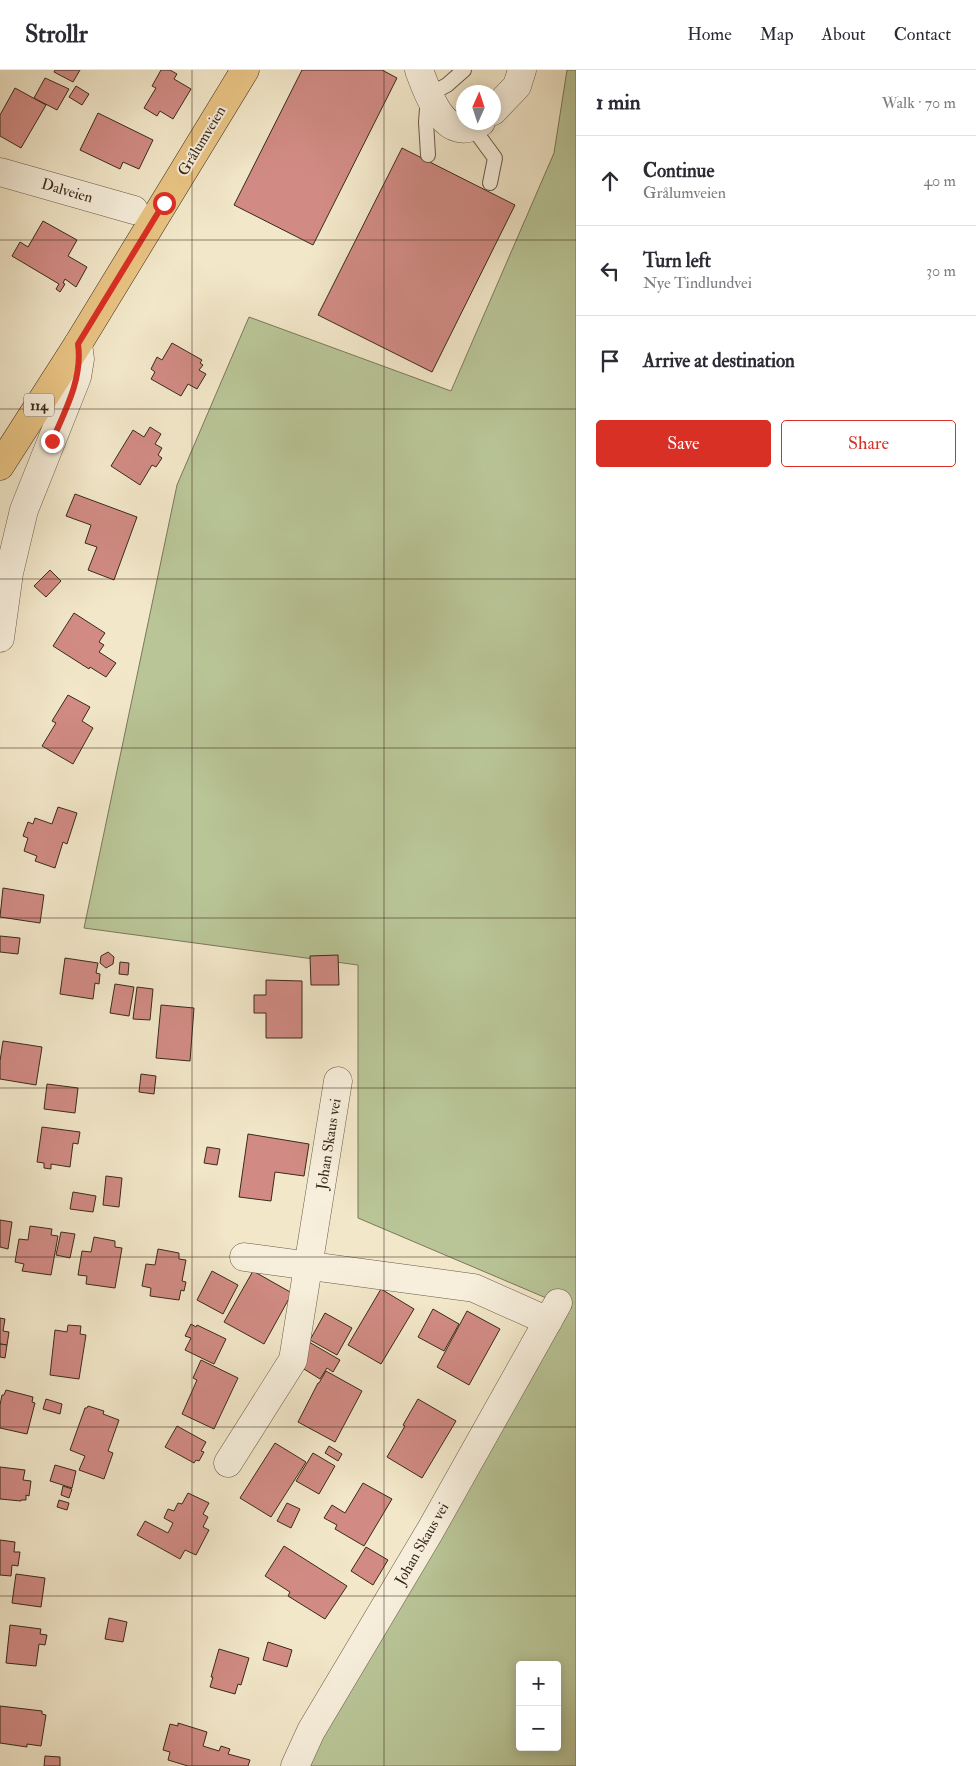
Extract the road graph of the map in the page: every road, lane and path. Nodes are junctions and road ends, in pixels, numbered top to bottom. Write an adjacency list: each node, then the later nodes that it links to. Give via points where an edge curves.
1 (245, 70): 12 (main road, Grålumveien / 114)
2 (464, 70): 4 (lane, via 447,85)
3 (522, 70): 5 (street, via 517,86)
4 (424, 83): 6 (street, via 442,118); 8 (lane)
5 (501, 102)
6 (456, 126)
7 (485, 130): 10 (lane, via 495,158)
8 (428, 155)
9 (0, 172): 11 (street, Dalveien)
10 (490, 183)
11 (134, 210)
12 (78, 344): 13 (main road, Grålumveien / 114); 14 (street, via 77,377 24,510 9,573)
13 (0, 466)
14 (0, 638)
15 (338, 1082): 17 (street, Johan Skaus vei)
16 (244, 1257): 17 (street, Johan Skaus vei)
17 (309, 1266): 18 (street, Johan Skaus vei, via 294,1360); 19 (street, Johan Skaus vei, via 474,1288 553,1312 430,1531 311,1731)
18 (228, 1463)
19 (295, 1766)

